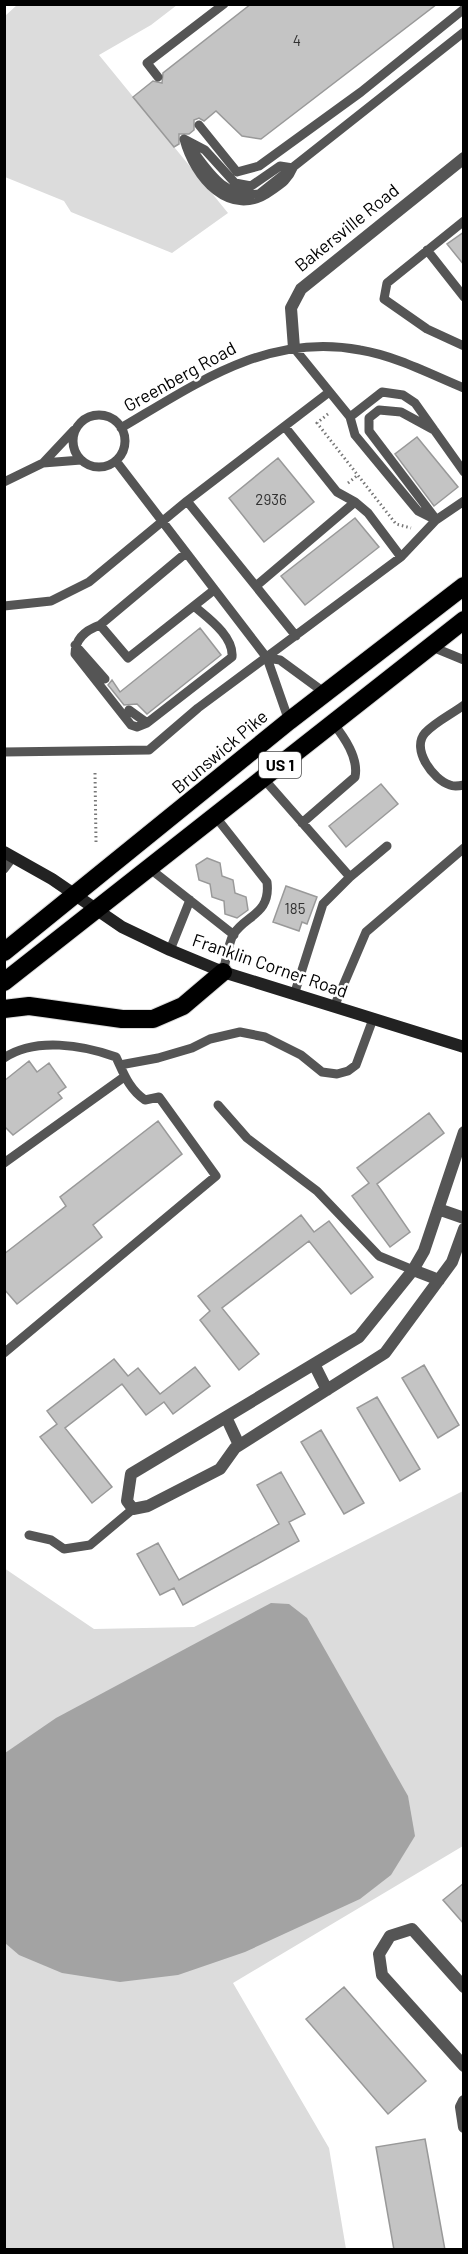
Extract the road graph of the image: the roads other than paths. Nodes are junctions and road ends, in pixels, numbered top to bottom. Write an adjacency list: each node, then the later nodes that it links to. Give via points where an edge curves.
1 (224, 4): 4 (lane, via 147,63)
2 (464, 9): 5 (lane, via 260,166 237,172)
3 (464, 32): 6 (lane, via 259,194 245,196 222,187)
4 (158, 77)
5 (199, 126)
6 (184, 139)
7 (464, 158): 12 (street, Bakersville Road, via 301,289 291,308)
8 (464, 221): 9 (lane)
9 (428, 250): 10 (lane); 11 (lane, via 387,283 384,299 427,329)
10 (464, 297)
11 (464, 346)
12 (294, 348): 13 (lane, Greenberg Road, via 329,346 361,350); 14 (lane); 18 (lane, Greenberg Road, via 251,357 224,369)
13 (464, 388)
14 (328, 393): 15 (lane); 16 (lane)
15 (350, 417): 19 (lane, via 382,392 403,395 415,403); 28 (lane, via 355,435 397,486 418,511)
16 (285, 427): 25 (lane); 27 (lane, via 337,492)
17 (77, 428): 18 (lane, Greenberg Road, via 82,421 99,415); 20 (lane, via 73,445); 22 (lane)
18 (122, 428): 21 (lane, Greenberg Road, via 124,449)
19 (434, 430): 23 (lane); 28 (lane, via 401,412 379,410 369,418 369,431)
20 (81, 460): 21 (lane, via 94,466); 22 (lane)
21 (116, 461): 29 (lane)
22 (43, 463): 24 (lane)
23 (464, 472)
24 (4, 482)
25 (187, 501): 29 (lane); 32 (lane)
26 (464, 501): 28 (lane)
27 (356, 502): 31 (lane); 32 (lane)
28 (436, 520): 31 (lane)
29 (164, 523): 30 (lane); 35 (lane, via 70,594 51,602)
30 (186, 553): 34 (lane); 38 (lane)
31 (401, 557): 39 (lane)
32 (256, 586): 39 (lane)
33 (464, 586): 45 (highway, Brunswick Pike / US 1)
34 (214, 590): 36 (lane); 42 (lane)
35 (4, 606)
36 (194, 606): 38 (lane, via 128,658); 49 (lane, via 217,626 233,649 232,657)
37 (464, 620): 41 (highway, US 1)
38 (100, 626): 40 (lane, via 87,629)
39 (297, 636): 42 (lane)
40 (75, 645): 44 (lane); 49 (lane, via 80,664 131,725 137,728)
41 (430, 646): 43 (lane); 50 (highway, US 1)
42 (267, 658): 45 (lane, via 280,660); 48 (lane); 51 (lane, via 149,750)
43 (464, 660)
44 (105, 679)
45 (325, 693): 48 (highway, Brunswick Pike / US 1)
46 (464, 705): 53 (lane, via 424,734 421,744 422,756 440,781 452,787)
47 (129, 710): 49 (lane)
48 (289, 721): 62 (highway, Brunswick Pike / US 1)
49 (147, 723)
50 (333, 723): 52 (highway, US 1); 55 (lane, via 347,741 357,770 355,777)
51 (4, 752)
52 (263, 778): 54 (highway, US 1); 55 (lane)
53 (464, 785)
54 (215, 816): 59 (highway, US 1); 65 (lane, via 267,882 268,893 259,912)
55 (302, 823): 61 (lane)
56 (387, 846): 61 (lane)
57 (464, 848): 71 (lane, via 366,932)
58 (9, 854): 60 (lane); 62 (main road, Franklin Corner Road)
59 (149, 868): 63 (lane); 64 (highway, US 1)
60 (4, 869)
61 (350, 877): 70 (lane, via 323,904)
62 (75, 895): 64 (main road, Franklin Corner Road); 66 (highway, Brunswick Pike / US 1)
63 (190, 900): 65 (lane); 67 (lane)
64 (96, 910): 67 (main road, Franklin Corner Road); 69 (highway, US 1)
65 (234, 935): 68 (lane)
66 (9, 944)
67 (170, 950): 68 (main road, Franklin Corner Road)
68 (223, 972): 70 (main road, Franklin Corner Road); 72 (highway, via 183,1006 153,1019 122,1019 29,1006)
69 (4, 982)
70 (294, 995): 71 (main road, Franklin Corner Road)
71 (334, 1007): 73 (main road, Franklin Corner Road)
72 (4, 1009)
73 (373, 1019): 74 (main road, Franklin Corner Road); 76 (lane, via 356,1065 337,1074 322,1072 301,1055 265,1037 240,1032 158,1058)
74 (464, 1047)
75 (4, 1058): 76 (lane, via 31,1046 54,1045 99,1051 116,1057)
76 (120, 1065): 77 (lane)
77 (124, 1077): 81 (lane); 87 (lane, via 145,1101 159,1097 216,1176)
78 (218, 1106): 85 (lane, via 247,1138 317,1191 379,1256)
79 (464, 1132): 80 (street)
80 (461, 1147): 82 (street)
81 (4, 1163)
82 (438, 1209): 83 (street); 85 (street)
83 (464, 1218)
84 (464, 1228): 86 (street, via 452,1262)
85 (413, 1270): 86 (street); 88 (street, via 359,1337)
86 (439, 1280): 89 (street, via 385,1353)
87 (4, 1353)
88 (314, 1364): 89 (street); 90 (street)
89 (327, 1390): 91 (street)
90 (226, 1417): 91 (street); 92 (street, via 131,1474 127,1501)
91 (239, 1445): 92 (street, via 220,1469 148,1506)
92 (133, 1509): 93 (lane, via 90,1545 64,1549 51,1540)
93 (29, 1535)
94 (464, 1987): 95 (street, via 412,1929 390,1936 379,1954 382,1975)
95 (464, 2066)
96 (464, 2101): 97 (street)
97 (464, 2127)

